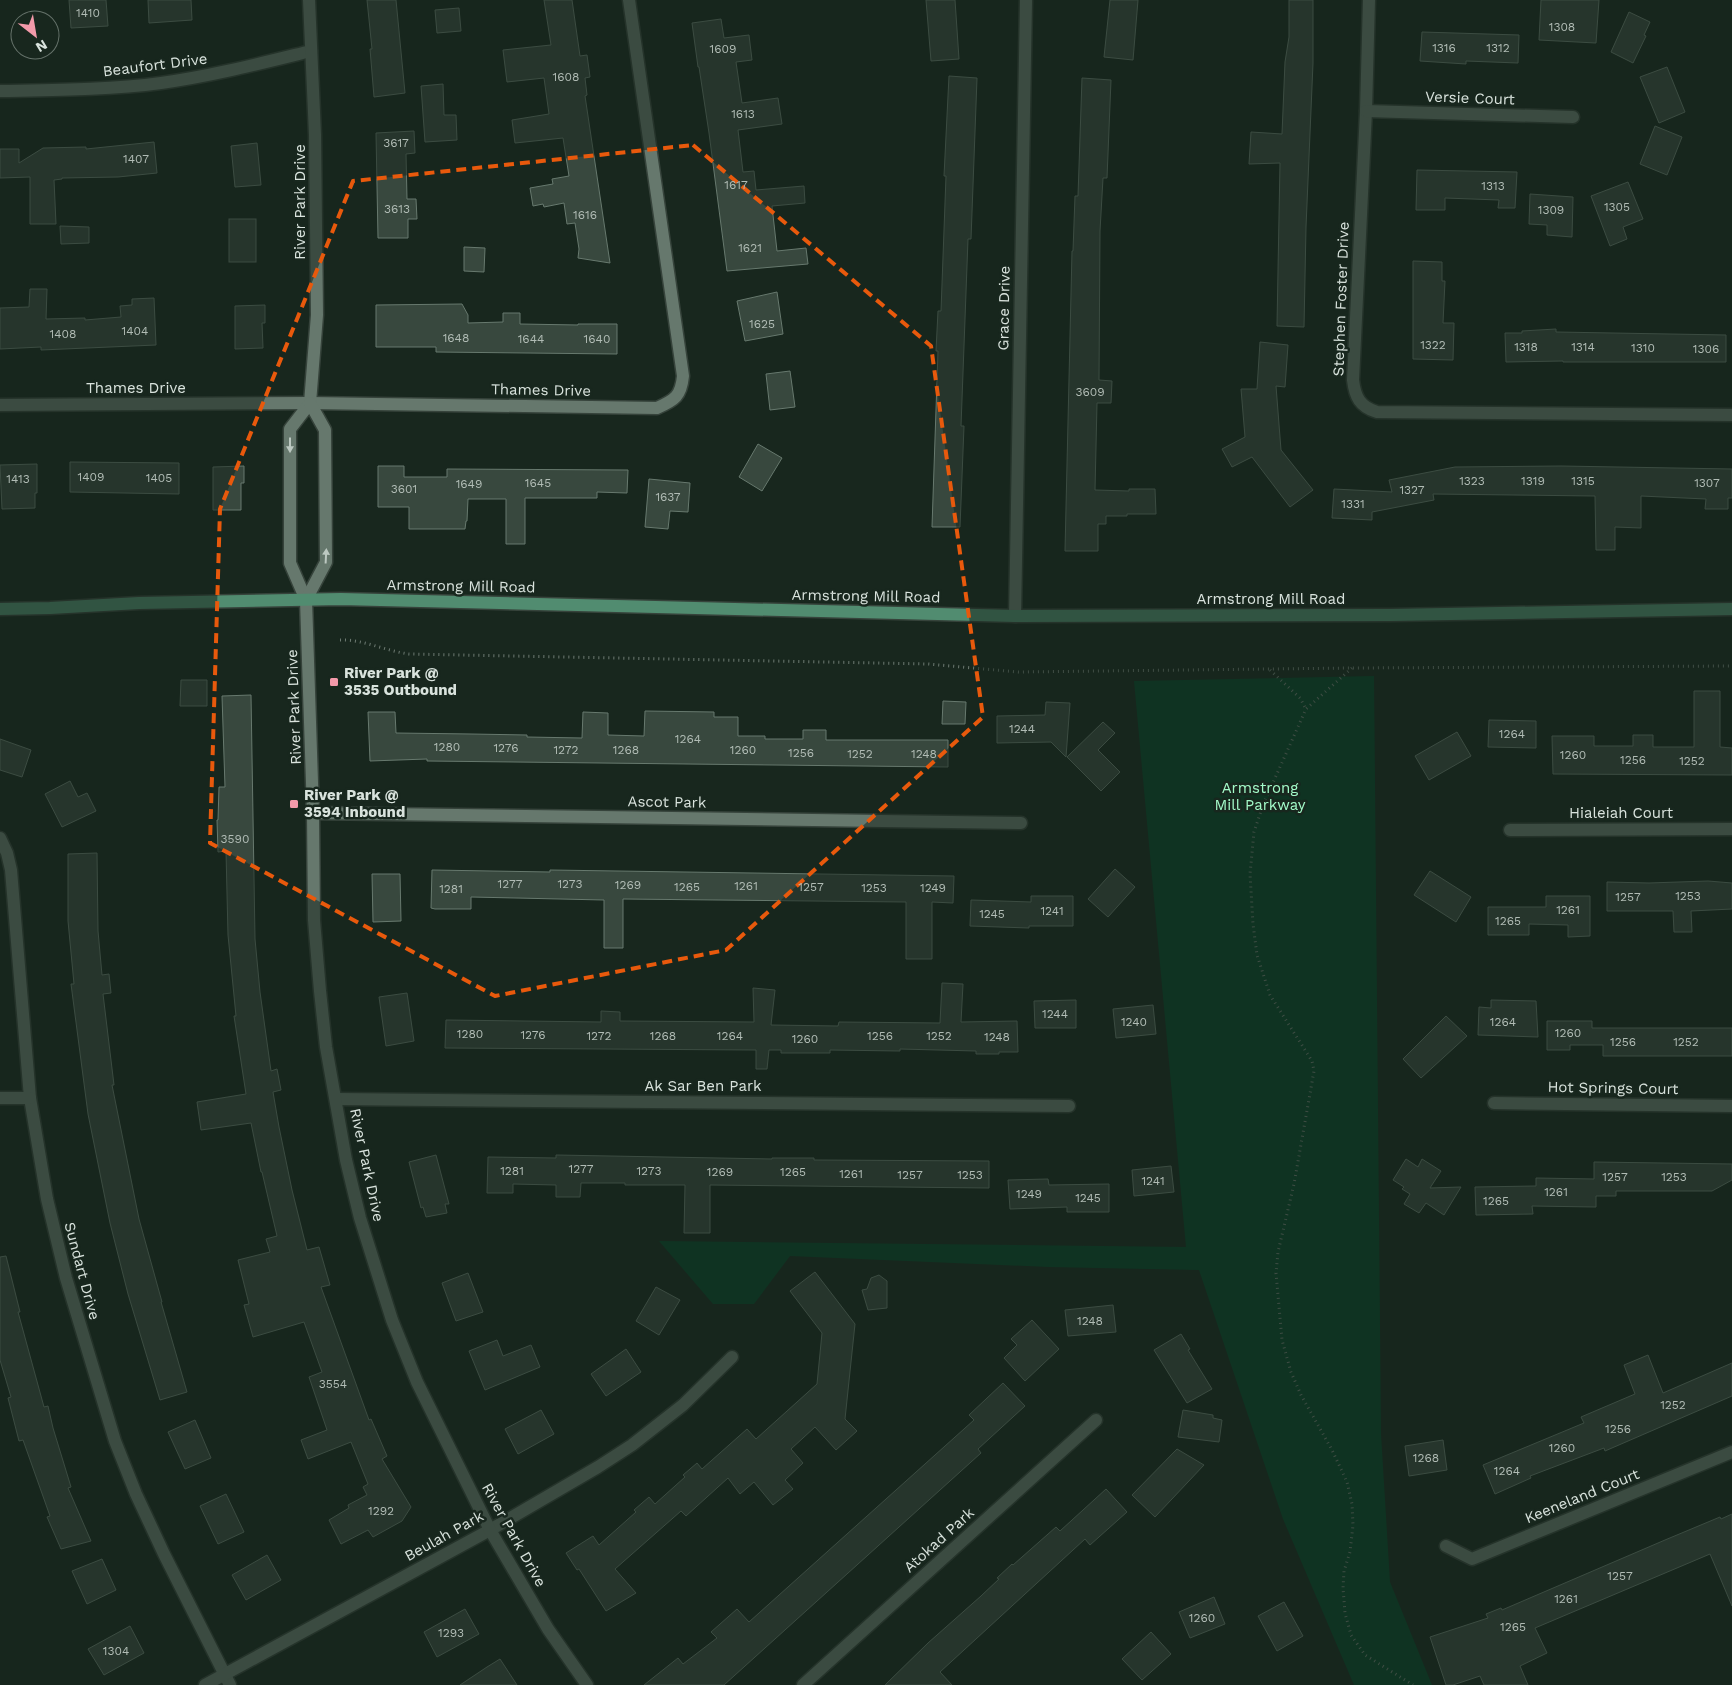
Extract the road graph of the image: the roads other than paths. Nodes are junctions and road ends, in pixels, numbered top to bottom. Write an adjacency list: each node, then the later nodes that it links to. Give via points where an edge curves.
1 (308, 0): 5 (street, River Park Drive)
2 (629, 0): 9 (street, Thames Drive, via 683,376 677,397 657,408)
3 (1369, 0): 7 (street, Stephen Foster Drive)
4 (1026, 1): 15 (street, Grace Drive)
5 (311, 51): 6 (street, Beaufort Drive, via 229,71 160,83 76,90); 9 (street, River Park Drive, via 317,315)
6 (0, 90)
7 (1366, 111): 8 (street, Versie Court); 11 (street, Stephen Foster Drive, via 1353,380 1355,393 1369,410)
8 (1573, 117)
9 (310, 403): 10 (street, Thames Drive); 12 (street, River Park Drive, one-way to 9, via 326,562 325,430); 12 (street, River Park Drive, one-way to 12, via 290,429 290,563)
10 (0, 405)
11 (1732, 415)
12 (306, 600): 13 (main road, Armstrong Mill Road); 15 (main road, Armstrong Mill Road); 16 (street, River Park Drive)
13 (0, 609)
14 (1732, 609): 15 (main road, Armstrong Mill Road, via 1391,615)
15 (1015, 616)
16 (313, 813): 17 (street, Ascot Park); 23 (street, River Park Drive, via 314,920 326,1047)
17 (1021, 823)
18 (1732, 829): 19 (street, Hialeiah Court)
19 (1510, 830)
20 (0, 838): 22 (street, Sundart Drive, via 11,870)
21 (0, 1098): 22 (street)
22 (30, 1098): 32 (street, Sundart Drive, via 47,1199 66,1278 115,1441 160,1546)
23 (336, 1099): 25 (street, Ak Sar Ben Park); 30 (street, River Park Drive, via 360,1218 392,1320 417,1382)
24 (1494, 1103): 26 (street, Hot Springs Court)
25 (1069, 1106)
26 (1732, 1106)
27 (732, 1357): 30 (street, Beulah Park, via 683,1405 632,1445)
28 (1096, 1420): 35 (street, Atokad Park)
29 (1732, 1452): 31 (street, Keeneland Court, via 1472,1560)
30 (490, 1530): 32 (street, Beulah Park); 34 (street, River Park Drive, via 548,1629)
31 (1446, 1546)
32 (227, 1680): 33 (street, Beulah Park)
33 (205, 1685)
34 (587, 1685)
35 (803, 1685)

